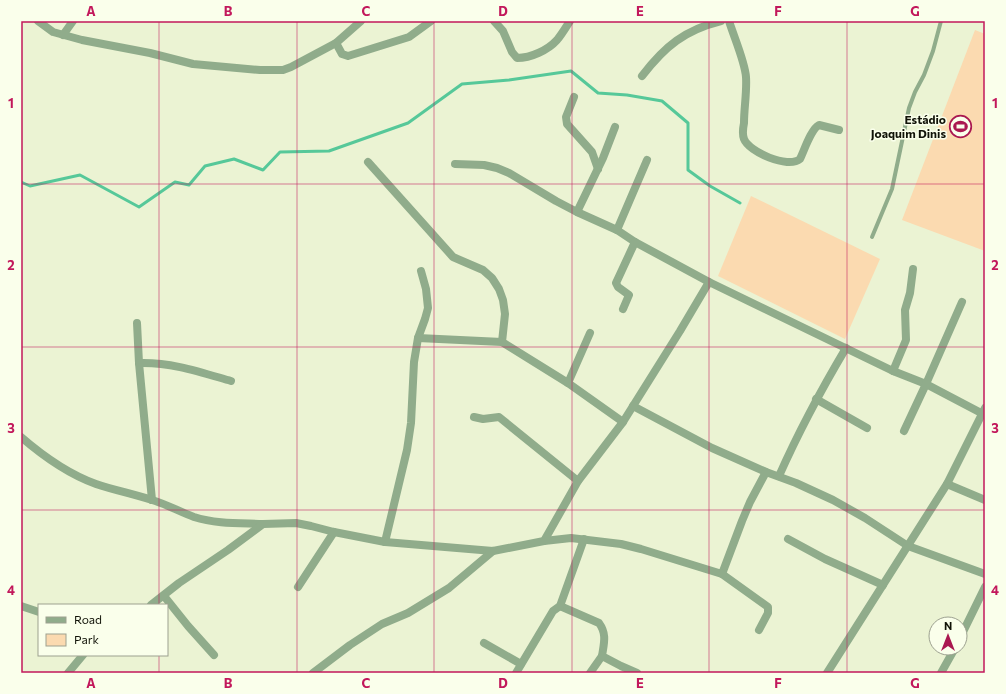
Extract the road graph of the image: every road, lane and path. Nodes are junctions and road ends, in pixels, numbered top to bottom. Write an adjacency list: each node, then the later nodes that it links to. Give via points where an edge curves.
1 (38, 21): 10 (street, via 53,32)
2 (73, 21): 10 (street)
3 (431, 21): 11 (street, via 409,37 348,56 342,54)
4 (494, 21): 5 (street, via 501,28 517,58 543,51 557,40)
5 (570, 21)
6 (721, 21): 12 (street, via 701,26 670,44)
7 (729, 21): 15 (street, via 746,75 743,137 748,146 764,155 786,162 797,162 817,126)
8 (941, 21): 22 (lane, via 926,69 909,108 892,189)
9 (359, 22): 11 (street)
10 (63, 35): 11 (street, via 194,64 260,70 283,70)
11 (336, 42)
12 (642, 76)
13 (574, 96): 19 (street, via 566,117 567,124 592,152)
14 (615, 127): 19 (street)
15 (839, 130)
16 (647, 160): 21 (street)
17 (368, 162): 32 (street, via 453,257 483,270 492,278 499,289 506,314)
18 (455, 164): 20 (street, via 497,168)
19 (598, 169): 20 (street)
20 (577, 212): 21 (street)
21 (616, 230): 23 (street)
22 (872, 237)
23 (635, 242): 26 (street); 28 (street, via 616,283 629,295)
24 (913, 269): 35 (street, via 905,310 906,340)
25 (421, 272): 31 (street, via 428,308)
26 (709, 282): 33 (street); 40 (street)
27 (962, 302): 38 (street)
28 (623, 309)
29 (137, 324): 34 (street)
30 (590, 332): 37 (street)
31 (418, 338): 32 (street); 58 (street, via 407,450)
32 (502, 342): 37 (street)
33 (846, 348): 35 (street); 39 (street)
34 (138, 363): 36 (street, via 190,369); 51 (street)
35 (892, 371): 38 (street)
36 (231, 381)
37 (568, 383): 43 (street)
38 (926, 384): 41 (street); 45 (street)
39 (816, 399): 44 (street); 48 (street)
40 (633, 406): 43 (street); 47 (street, via 712,448)
41 (984, 412): 50 (street)
42 (474, 417): 49 (street, via 499,417)
43 (623, 422): 49 (street)
44 (867, 428)
45 (904, 431)
46 (21, 438): 51 (street, via 66,470 95,483)
47 (766, 472): 48 (street); 61 (street, via 750,502)
48 (779, 476): 59 (street, via 833,500)
49 (578, 481): 57 (street)
50 (947, 484): 52 (street); 59 (street)
51 (152, 500): 53 (street, via 212,521)
52 (985, 500)
53 (263, 524): 54 (street, via 296,523); 66 (street)
54 (334, 532): 58 (street); 64 (street)
55 (584, 539): 57 (street); 61 (street, via 641,549); 69 (street)
56 (788, 539): 63 (street)
57 (544, 541): 60 (street)
58 (385, 542): 60 (street)
59 (908, 546): 62 (street); 63 (street)
60 (493, 551): 80 (street, via 449,588 408,613 382,624)
61 (722, 574): 72 (street, via 768,607 768,613)
62 (985, 574)
63 (883, 585): 84 (street)
64 (298, 587)
65 (985, 587): 71 (street)
66 (164, 596): 67 (street); 74 (street)
67 (152, 604)
68 (21, 606): 70 (street)
69 (560, 606): 76 (street, via 599,623 605,634); 78 (street, via 553,611)
70 (38, 612)
71 (968, 622)
72 (759, 630)
73 (484, 643): 78 (street)
74 (214, 654)
75 (82, 656): 79 (street)
76 (602, 656): 82 (street); 83 (street)
77 (951, 656): 85 (street)
78 (521, 664): 81 (street)
79 (68, 673)
80 (314, 673)
81 (516, 673)
82 (590, 673)
83 (637, 673)
84 (827, 673)
85 (941, 673)

